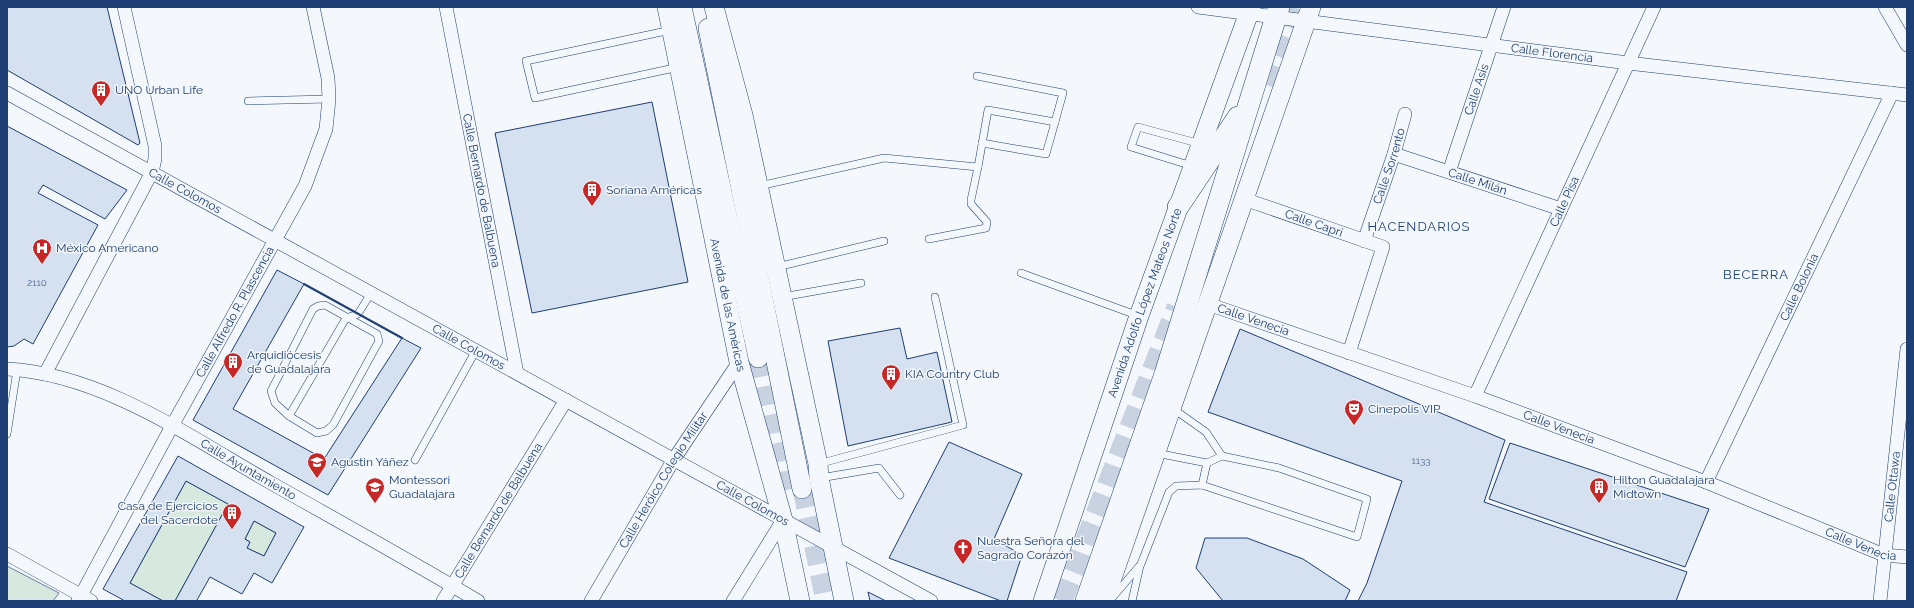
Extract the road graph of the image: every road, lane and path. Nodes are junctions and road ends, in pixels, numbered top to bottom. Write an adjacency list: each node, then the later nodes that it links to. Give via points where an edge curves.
1 (124, 7): 34 (street, via 155,146)
2 (313, 7): 25 (street, Calle Alfredo R. Plascencia, via 328,78)
3 (446, 7): 61 (street, Calle Bernardo de Balbuena)
4 (667, 7): 15 (main road, Avenida de las Américas)
5 (682, 7): 58 (main road, Avenida de las Américas)
6 (703, 7): 78 (main road)
7 (714, 7): 36 (main road, via 743,115)
8 (1198, 7): 12 (street, Calle Florencia)
9 (1504, 7): 17 (street, Calle Asis)
10 (1654, 7): 18 (street, Calle Pisa)
11 (1885, 7): 16 (street)
12 (1247, 9): 13 (street, Calle Florencia); 30 (main road, Avenida Adolfo López Mateos Norte)
13 (1277, 12): 14 (street, Calle Florencia); 24 (main road)
14 (1308, 15): 17 (street, Calle Florencia); 37 (main road)
15 (671, 30): 19 (main road, Avenida de las Américas); 19 (lane, via 526,61 535,98)
16 (1907, 44)
17 (1492, 46): 18 (street, Calle Florencia); 35 (street, Calle Asis)
18 (1628, 63): 22 (street, Calle Florencia); 39 (street, Calle Pisa)
19 (679, 67): 59 (main road, Avenida de las Américas)
20 (977, 76): 28 (lane, via 1063,93)
21 (7, 93): 34 (street, Calle Colomos)
22 (1892, 93): 23 (street, Calle Florencia); 76 (street, Calle Bolonia)
23 (1907, 95)
24 (1251, 98): 38 (main road); 96 (main road, via 1165,374)
25 (329, 99): 26 (lane); 41 (street, Calle Alfredo R. Plascencia, via 326,129 317,156 305,186)
26 (248, 101)
27 (1405, 114): 31 (street, Calle Sorrento)
28 (1055, 122): 29 (lane, via 1046,154); 29 (lane, via 988,110)
29 (982, 143): 32 (lane)
30 (1201, 144): 33 (main road, Avenida Adolfo López Mateos Norte); 33 (lane, via 1138,127 1131,147)
31 (1394, 154): 35 (street, Calle Milán); 43 (street, Calle Sorrento)
32 (978, 167): 36 (lane, via 884,158); 40 (lane, via 970,200 987,222 986,228)
33 (1193, 167): 38 (main road, Avenida Adolfo López Mateos Norte)
34 (152, 172): 41 (street, Calle Colomos); 62 (street)
35 (1450, 172): 39 (street, Calle Milán)
36 (758, 186): 44 (main road)
37 (1244, 199): 43 (street, Calle Capri); 50 (main road)
38 (1178, 207): 52 (main road, Avenida Adolfo López Mateos Norte)
39 (1561, 209): 63 (street, Calle Pisa)
40 (929, 239)
41 (275, 240): 47 (street, Calle Colomos); 68 (street, Calle Alfredo R. Plascencia)
42 (884, 241): 44 (lane)
43 (1364, 241): 57 (street, Calle Capri, via 1383,247)
44 (775, 267): 49 (main road)
45 (1022, 273): 52 (lane)
46 (861, 283): 49 (lane)
47 (371, 293): 51 (lane); 56 (street, Calle Colomos)
48 (935, 296): 75 (lane, via 963,425)
49 (782, 297): 75 (main road)
50 (1208, 304): 57 (street, Calle Venecia); 65 (main road)
51 (358, 314): 53 (lane); 54 (lane)
52 (1139, 316): 95 (main road, Avenida Adolfo López Mateos Norte)
53 (346, 318): 54 (lane); 67 (lane); 67 (lane, via 324,305 313,309 271,391 275,403)
54 (359, 325): 67 (lane, via 377,334 379,341 333,425 326,431 316,433)
55 (1907, 349): 66 (street, Calle Ottawa)
56 (475, 352): 61 (street, Calle Colomos); 73 (lane)
57 (1349, 353): 63 (street, Calle Venecia)
58 (758, 358)
59 (739, 362): 72 (street, Calle Heróico Colegio Militar); 80 (main road, Avenida de las Américas)
60 (12, 370): 62 (street, Calle Ayuntamiento); 69 (lane)
61 (517, 373): 64 (street, Calle Colomos)
62 (45, 374): 68 (street, Calle Ayuntamiento, via 103,392)
63 (1475, 396): 76 (street, Calle Venecia)
64 (566, 400): 72 (street, Calle Colomos); 86 (street, Calle Bernardo de Balbuena)
65 (1172, 408): 70 (main road); 71 (lane, via 1206,432)
66 (1904, 411): 83 (street, Calle Ottawa)
67 (289, 416)
68 (172, 426): 86 (street, Calle Ayuntamiento); 87 (street, Calle Alfredo R. Plascencia)
69 (7, 434)
70 (1156, 453): 74 (lane); 97 (main road)
71 (1222, 456): 74 (lane); 77 (lane, via 1279,468 1367,499 1357,537)
72 (674, 459): 80 (street, Calle Colomos); 90 (street, Calle Heróico Colegio Militar)
73 (415, 460)
74 (1207, 463): 77 (lane)
75 (819, 471): 79 (lane, via 879,468); 81 (main road)
76 (1706, 482): 83 (street, Calle Venecia)
77 (1202, 485): 85 (lane, via 1176,486 1169,492)
78 (802, 489)
79 (900, 495)
80 (783, 520): 81 (street, Calle Colomos); 91 (street); 92 (main road, Avenida de las Américas)
81 (832, 547): 93 (main road); 94 (street, Calle Colomos)
82 (7, 554): 87 (street)
83 (1884, 555): 84 (street, Calle Venecia); 100 (street, Calle Ottawa)
84 (1907, 557)
85 (1141, 564): 98 (lane); 99 (lane)
86 (452, 586): 88 (street, Calle Bernardo de Balbuena); 89 (street, Calle Ayuntamiento)
87 (83, 599)
88 (443, 601)
89 (478, 601)
90 (591, 601)
91 (733, 601)
92 (800, 601)
93 (844, 601)
94 (931, 601)
95 (1043, 601)
96 (1086, 601)
97 (1104, 601)
98 (1109, 601)
99 (1132, 601)
100 (1880, 601)

